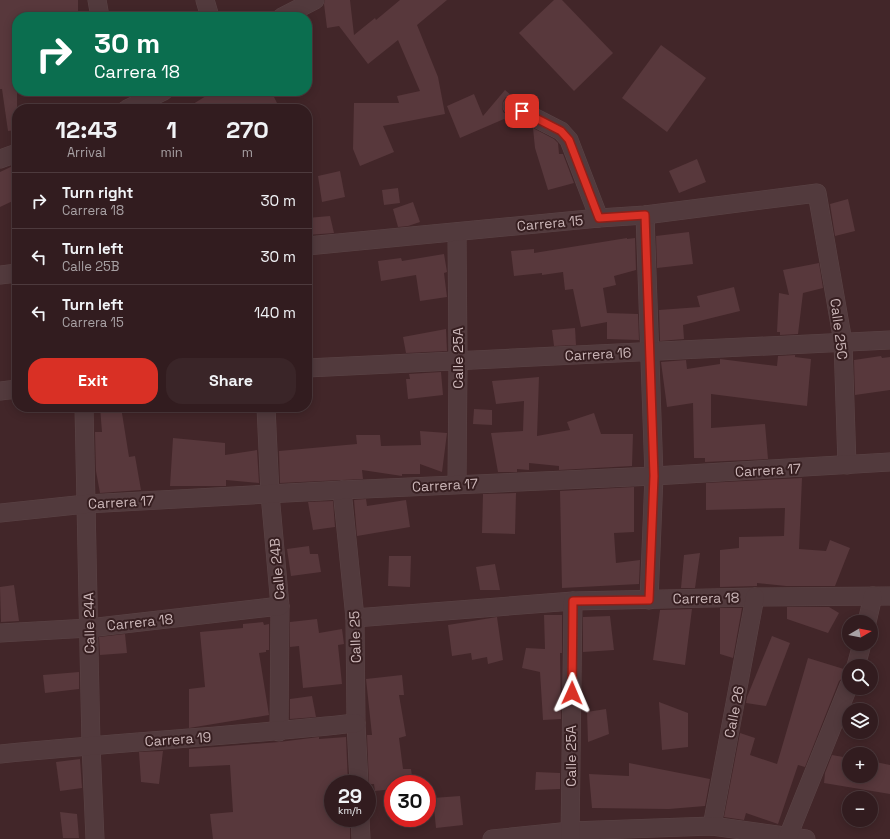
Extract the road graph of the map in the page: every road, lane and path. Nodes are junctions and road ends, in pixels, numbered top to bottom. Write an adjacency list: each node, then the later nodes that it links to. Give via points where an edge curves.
1 (97, 0): 4 (street)
2 (205, 0): 5 (street)
3 (315, 0): 6 (street)
4 (99, 12)
5 (209, 12)
6 (292, 12)
7 (156, 96): 8 (street)
8 (143, 104)
9 (512, 106): 14 (street, via 561,131 569,140)
10 (12, 155): 11 (street)
11 (0, 159)
12 (817, 193): 13 (street, Carrera 15); 20 (street, Calle 25C)
13 (645, 215): 14 (street, Carrera 15); 21 (street)
14 (599, 218): 15 (street, Carrera 15)
15 (456, 232): 16 (street, Carrera 15); 22 (street, Calle 25A)
16 (312, 246)
17 (12, 274): 18 (street)
18 (0, 275)
19 (890, 340): 20 (street, Carrera 16)
20 (843, 342): 21 (street, Carrera 16); 29 (street, Calle 25C)
21 (649, 351): 22 (street, Carrera 16); 30 (street)
22 (458, 361): 23 (street, Carrera 16); 31 (street, Calle 25A)
23 (312, 368)
24 (12, 390): 25 (street)
25 (0, 391)
26 (84, 412): 34 (street, Calle 24A)
27 (266, 412): 33 (street, Calle 24B)
28 (890, 462): 29 (street, Carrera 17)
29 (848, 465): 30 (street, Carrera 17)
30 (654, 476): 31 (street, Carrera 17); 38 (street)
31 (457, 484): 32 (street, Carrera 17)
32 (342, 490): 33 (street, Carrera 17); 42 (street, Calle 25)
33 (270, 494): 34 (street, Carrera 17); 40 (street, Calle 24B)
34 (86, 504): 35 (street, Carrera 17); 43 (street, Calle 24A)
35 (0, 513)
36 (882, 596): 37 (street, Carrera 18); 41 (street)
37 (755, 597): 38 (street, Carrera 18); 51 (street, Calle 26)
38 (649, 600): 39 (street, Carrera 18)
39 (573, 601): 42 (street, Carrera 18); 53 (street, Calle 25A)
40 (280, 606): 43 (street, Carrera 18); 47 (street, Calle 24B)
41 (871, 615)
42 (355, 618): 46 (street, Calle 25)
43 (89, 628): 44 (street, Carrera 18); 48 (street, Calle 24A)
44 (0, 632)
45 (845, 695): 54 (street)
46 (356, 723): 47 (street, Carrera 19); 50 (street, Calle 25)
47 (279, 732): 48 (street, Carrera 19)
48 (92, 745): 49 (street, Carrera 19); 55 (street, Calle 24A)
49 (0, 754)
50 (359, 775)
51 (712, 826): 53 (street); 54 (street)
52 (360, 827): 56 (street)
53 (570, 835): 57 (street)
54 (794, 838)
55 (95, 839)
56 (361, 839)
57 (492, 839)

